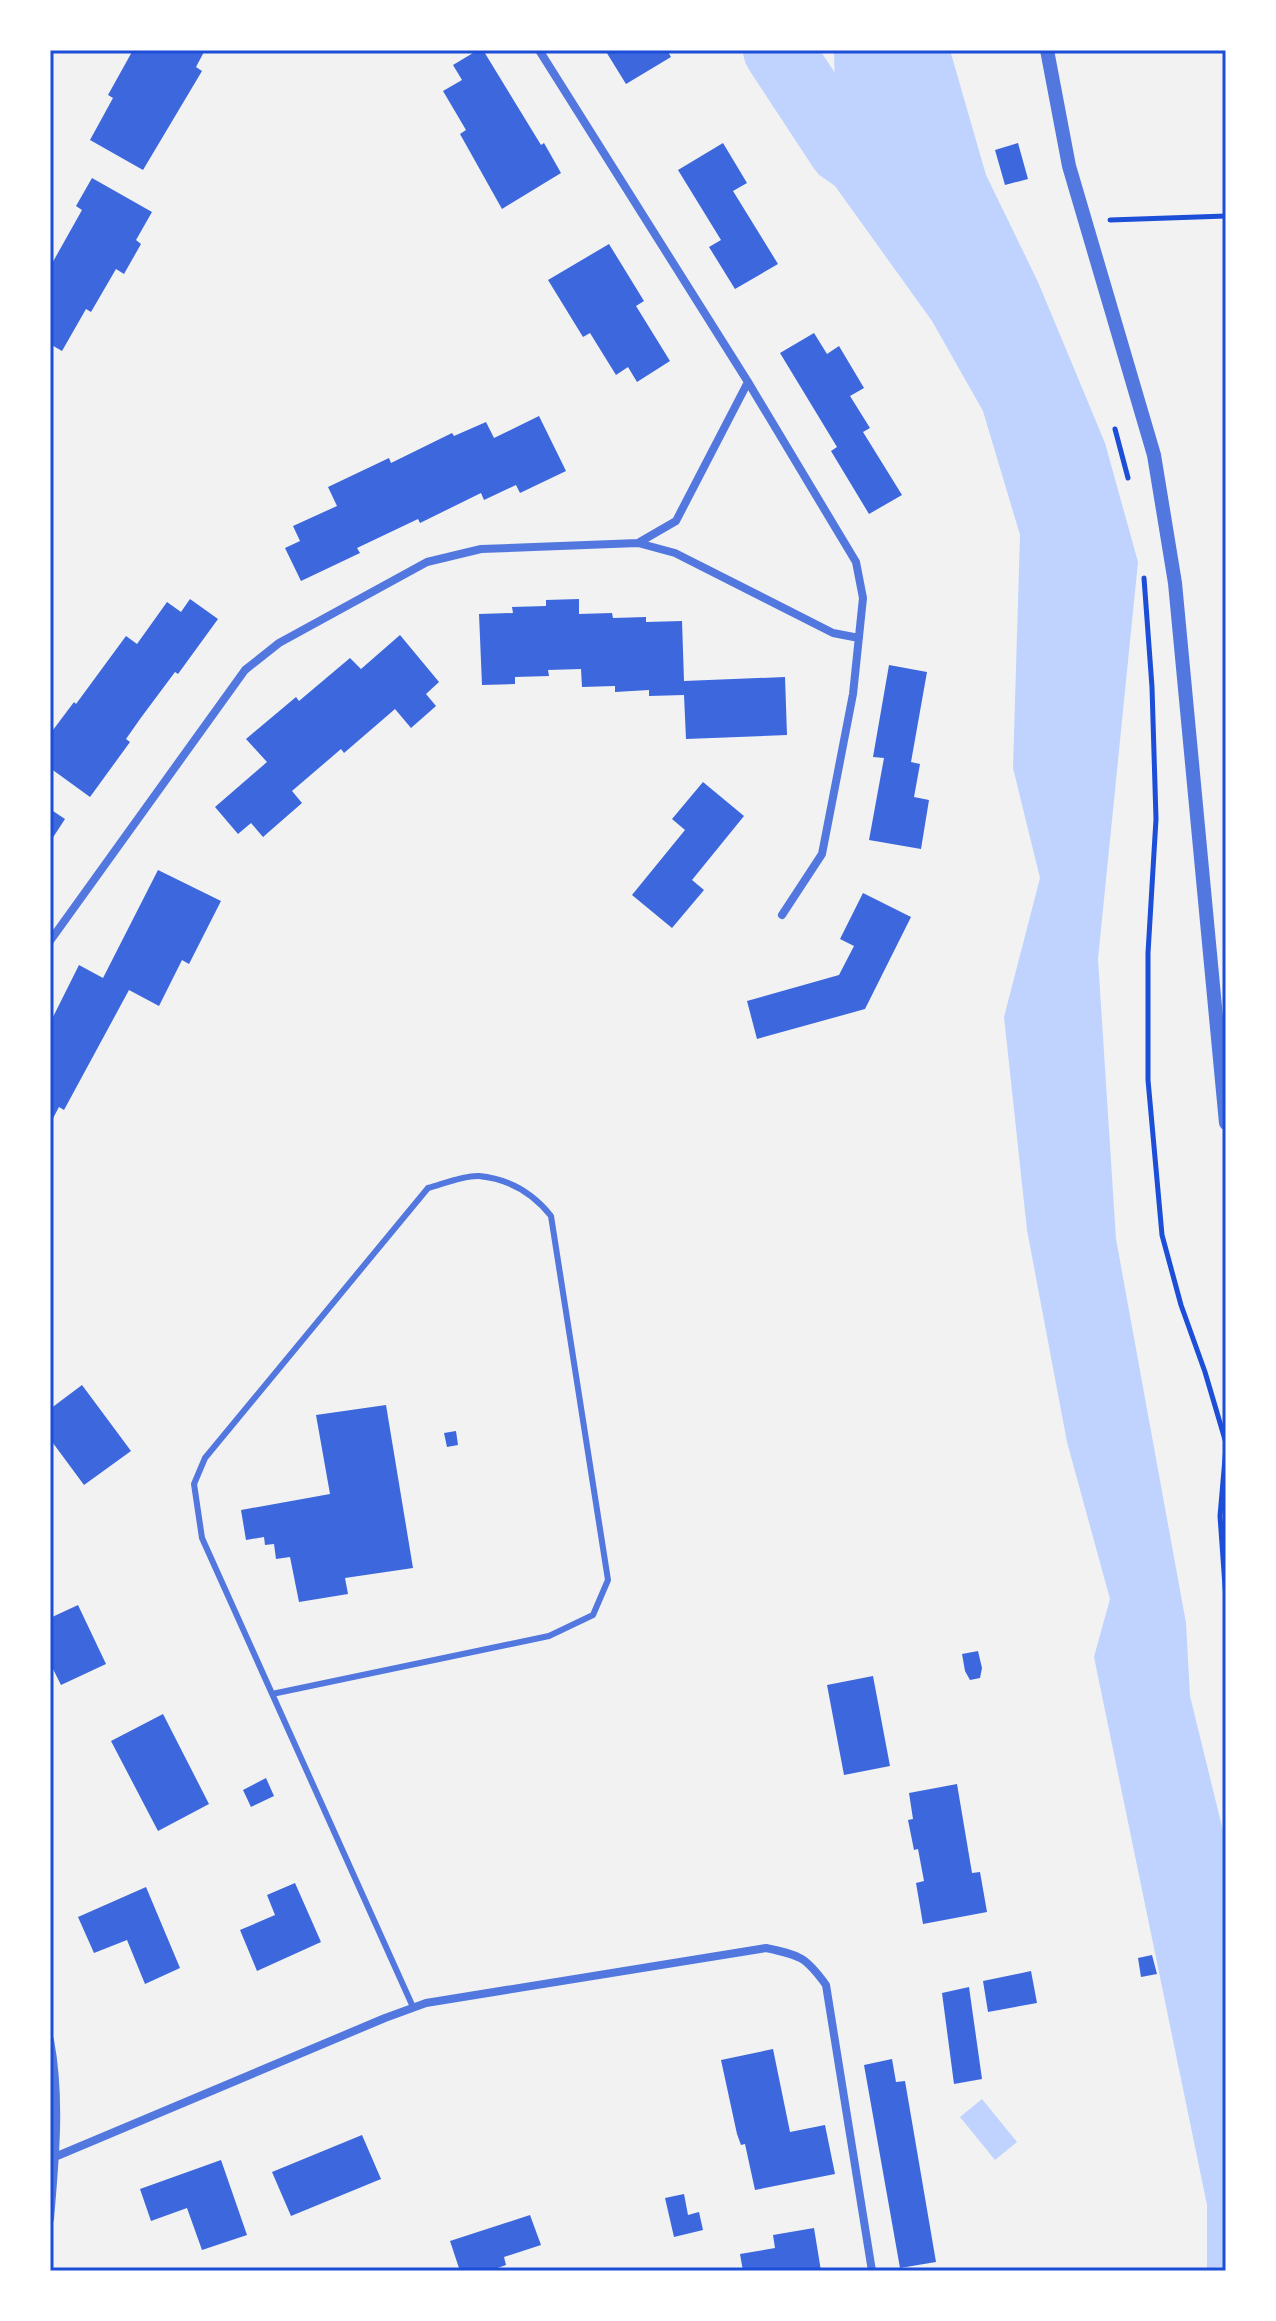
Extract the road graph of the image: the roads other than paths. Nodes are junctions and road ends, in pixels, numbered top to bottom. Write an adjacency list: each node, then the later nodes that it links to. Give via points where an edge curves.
1 (539, 50): 3 (street)
2 (1047, 50): 8 (street, via 1069,166 1154,455 1173,569)
3 (748, 382): 4 (street, via 676,521); 5 (street, via 856,562 863,598)
4 (638, 543): 5 (street, via 675,553 833,633); 7 (street, via 481,549 427,562 279,643 245,670)
5 (859, 638): 6 (street, via 822,854)
6 (782, 915)
7 (50, 941)
8 (1226, 1123)
9 (272, 1694): 9 (lane, via 202,1538 194,1484 205,1458 428,1188 477,1176 514,1185 538,1199 551,1216 608,1580 593,1615 549,1636); 10 (lane)
10 (413, 2007): 12 (street); 14 (street, via 766,1948 794,1954 811,1964 826,1985)
11 (50, 2040): 12 (street)
12 (53, 2158): 13 (street)
13 (50, 2219)
14 (872, 2271)

